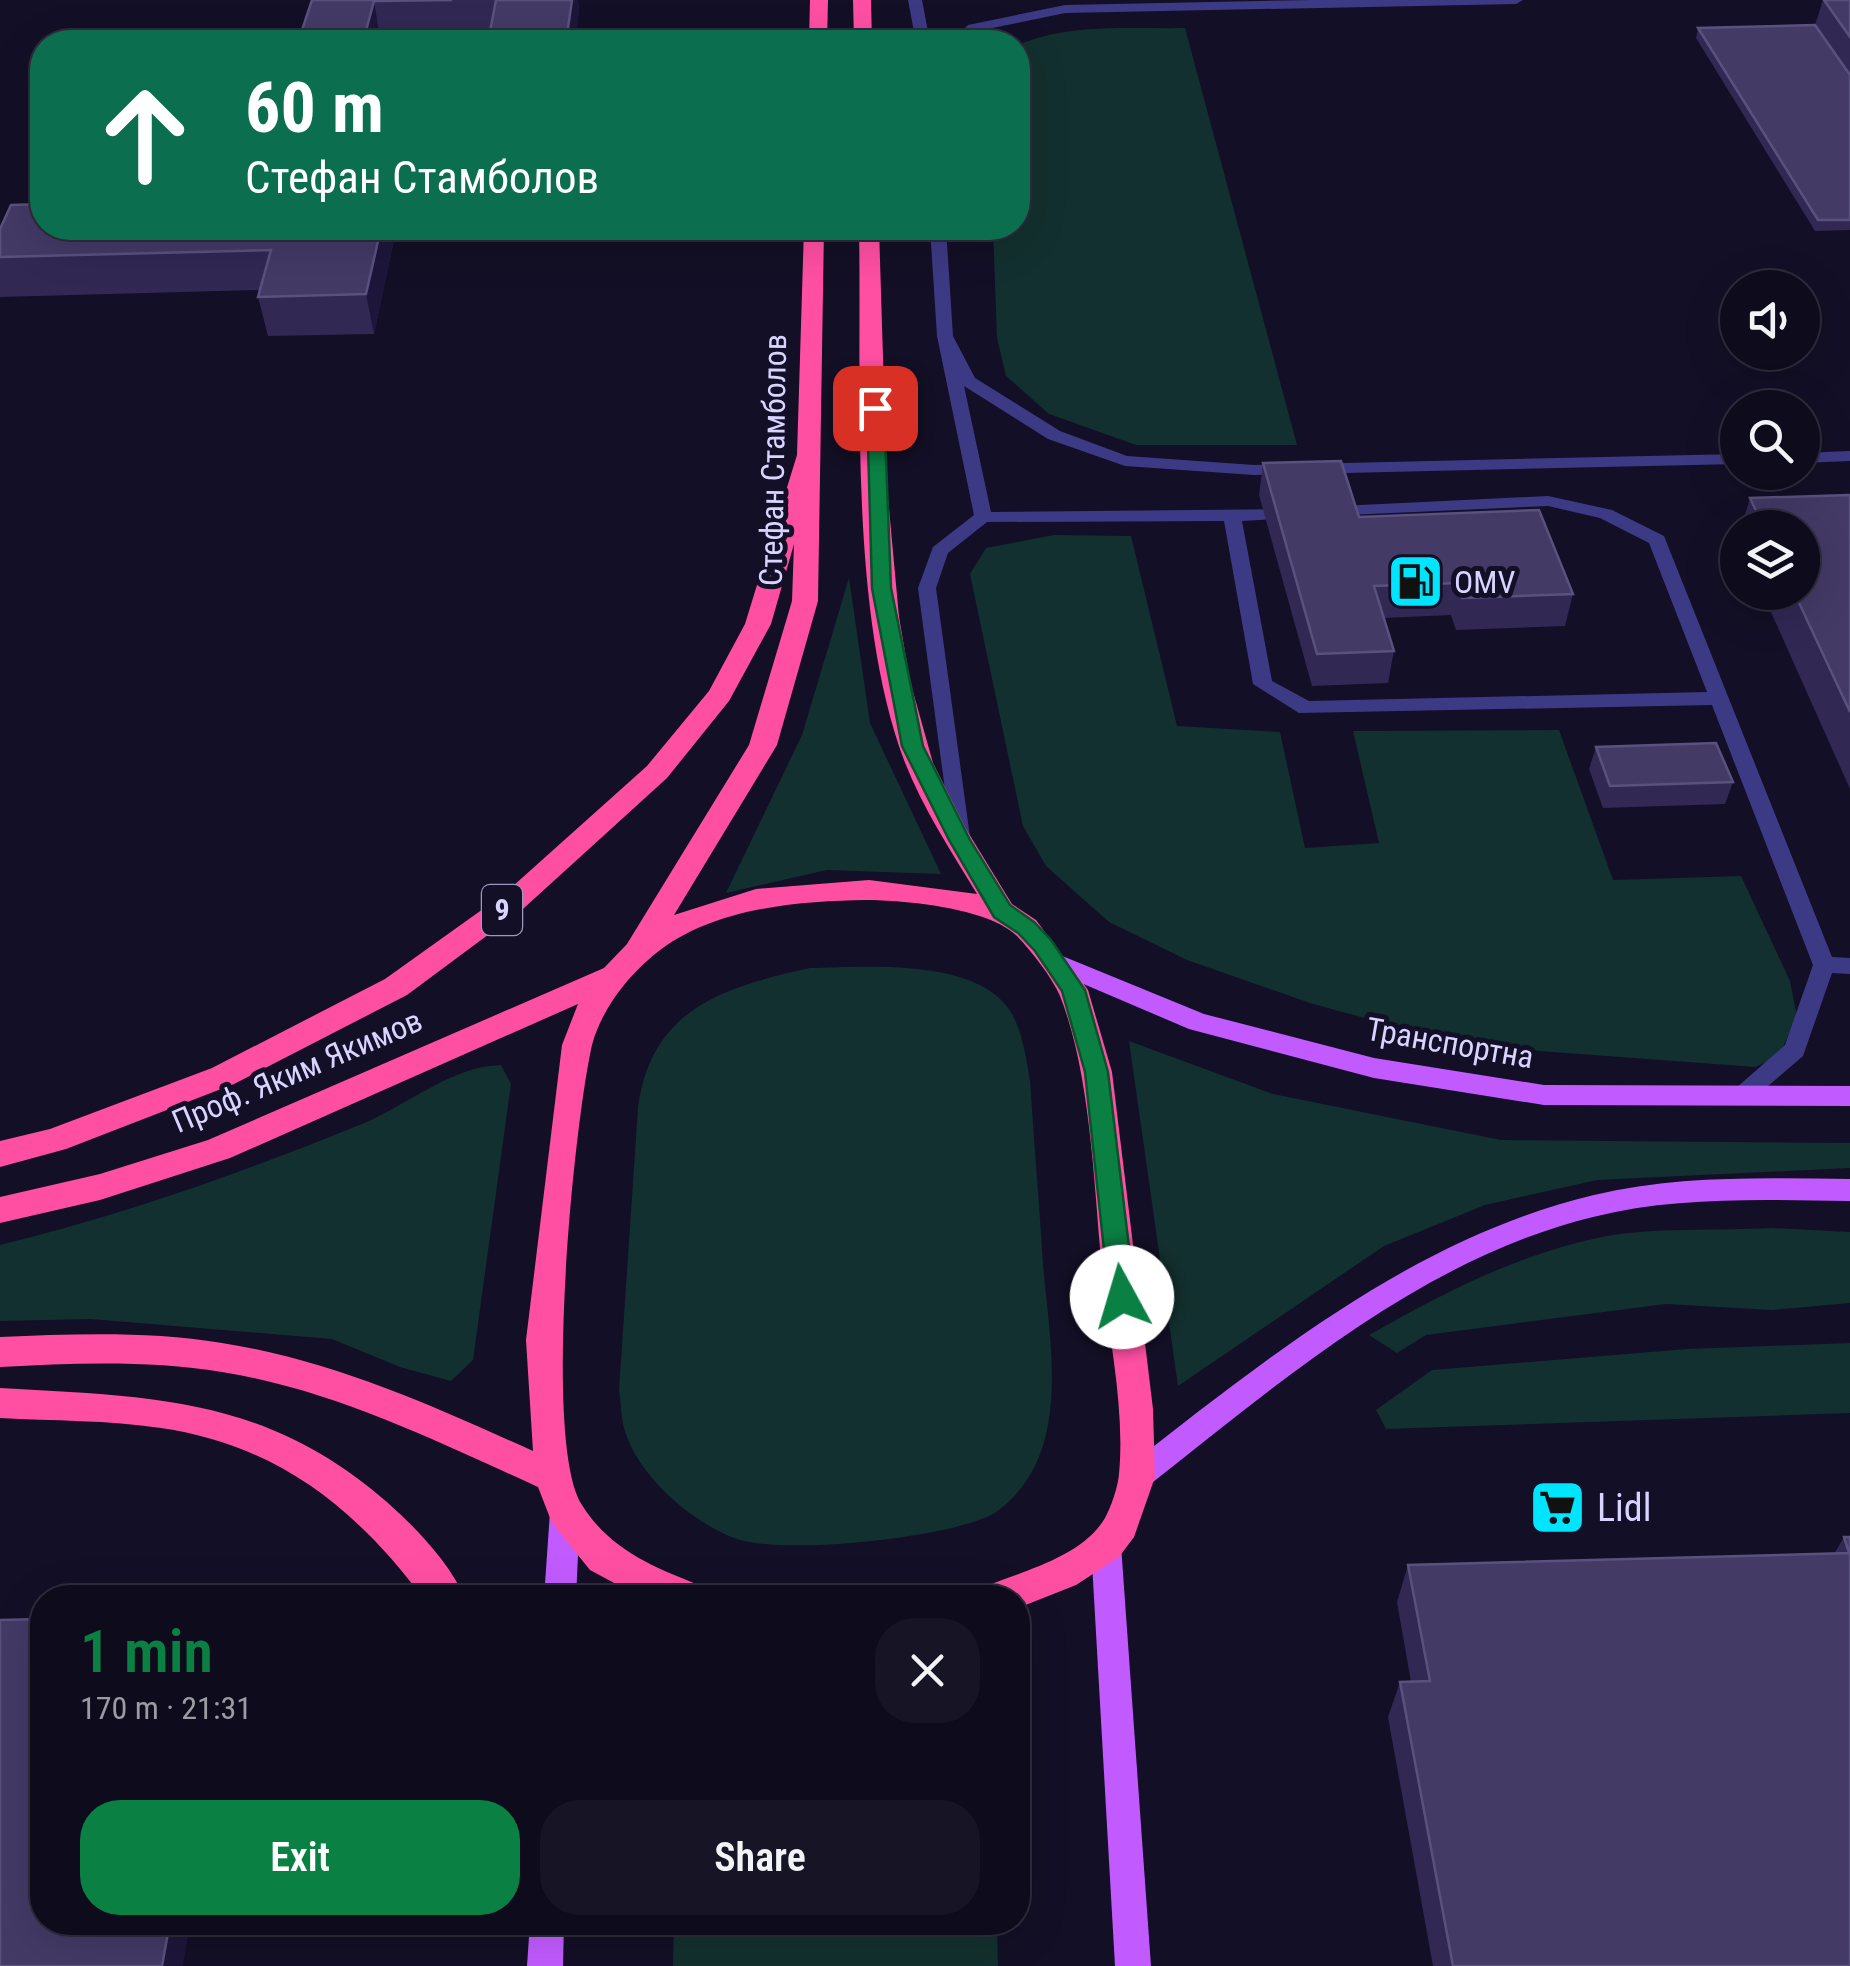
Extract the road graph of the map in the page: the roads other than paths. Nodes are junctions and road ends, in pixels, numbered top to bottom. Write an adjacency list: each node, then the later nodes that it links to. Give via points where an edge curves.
1 (819, 0): 5 (highway)
2 (862, 0): 6 (highway)
3 (914, 0): 7 (lane)
4 (1516, 0): 8 (lane, via 1065,9)
5 (818, 30)
6 (863, 30)
7 (920, 30)
8 (971, 30)
9 (814, 240): 13 (highway, Стефан Стамболов / 9)
10 (870, 240): 20 (highway, via 881,588 912,746)
11 (939, 240): 12 (lane)
12 (945, 336): 16 (lane, via 968,381 1054,434 1125,461 1254,470); 18 (lane)
13 (808, 456): 23 (highway, Стефан Стамболов, via 805,601 763,745); 28 (highway, 9, via 758,624 720,695 658,772 514,901 396,988 223,1076)
14 (1850, 456): 15 (lane)
15 (1820, 457)
16 (1720, 459)
17 (1232, 516): 18 (lane); 19 (lane, via 1548,500 1606,514 1657,540); 19 (lane, via 1263,684 1306,708)
18 (983, 517): 20 (lane, via 940,551 927,588)
19 (1722, 698): 24 (lane)
20 (959, 840): 21 (highway)
21 (1002, 911): 22 (highway, via 1026,927); 23 (highway, via 870,890 756,899 678,925)
22 (1055, 962): 26 (main road, Транспортна, via 1198,1022 1374,1068 1544,1095); 33 (highway, via 1073,990 1096,1072)
23 (626, 964): 30 (highway, Проф. Яким Якимов, via 219,1148 100,1187); 34 (highway, Стефан Стамболов, via 590,1012 577,1045 564,1136 543,1340)
24 (1824, 965): 25 (lane); 26 (lane, via 1795,1050)
25 (1850, 966)
26 (1744, 1094): 27 (main road, Транспортна)
27 (1850, 1096)
28 (0, 1154)
29 (1850, 1190): 33 (main road, via 1665,1194 1532,1225 1460,1255 1264,1376)
30 (0, 1210)
31 (0, 1352): 34 (highway, via 148,1350 292,1372 366,1396)
32 (0, 1403): 36 (highway, via 162,1413 268,1442 338,1482 397,1534)
33 (1137, 1477): 35 (highway, via 1122,1525)
34 (559, 1495): 37 (main road); 38 (highway, via 603,1558)
35 (1106, 1545): 39 (highway); 42 (main road)
36 (436, 1585)
37 (560, 1585)
38 (654, 1585)
39 (1030, 1586)
40 (546, 1935): 41 (main road)
41 (545, 1966)
42 (1133, 1966)

